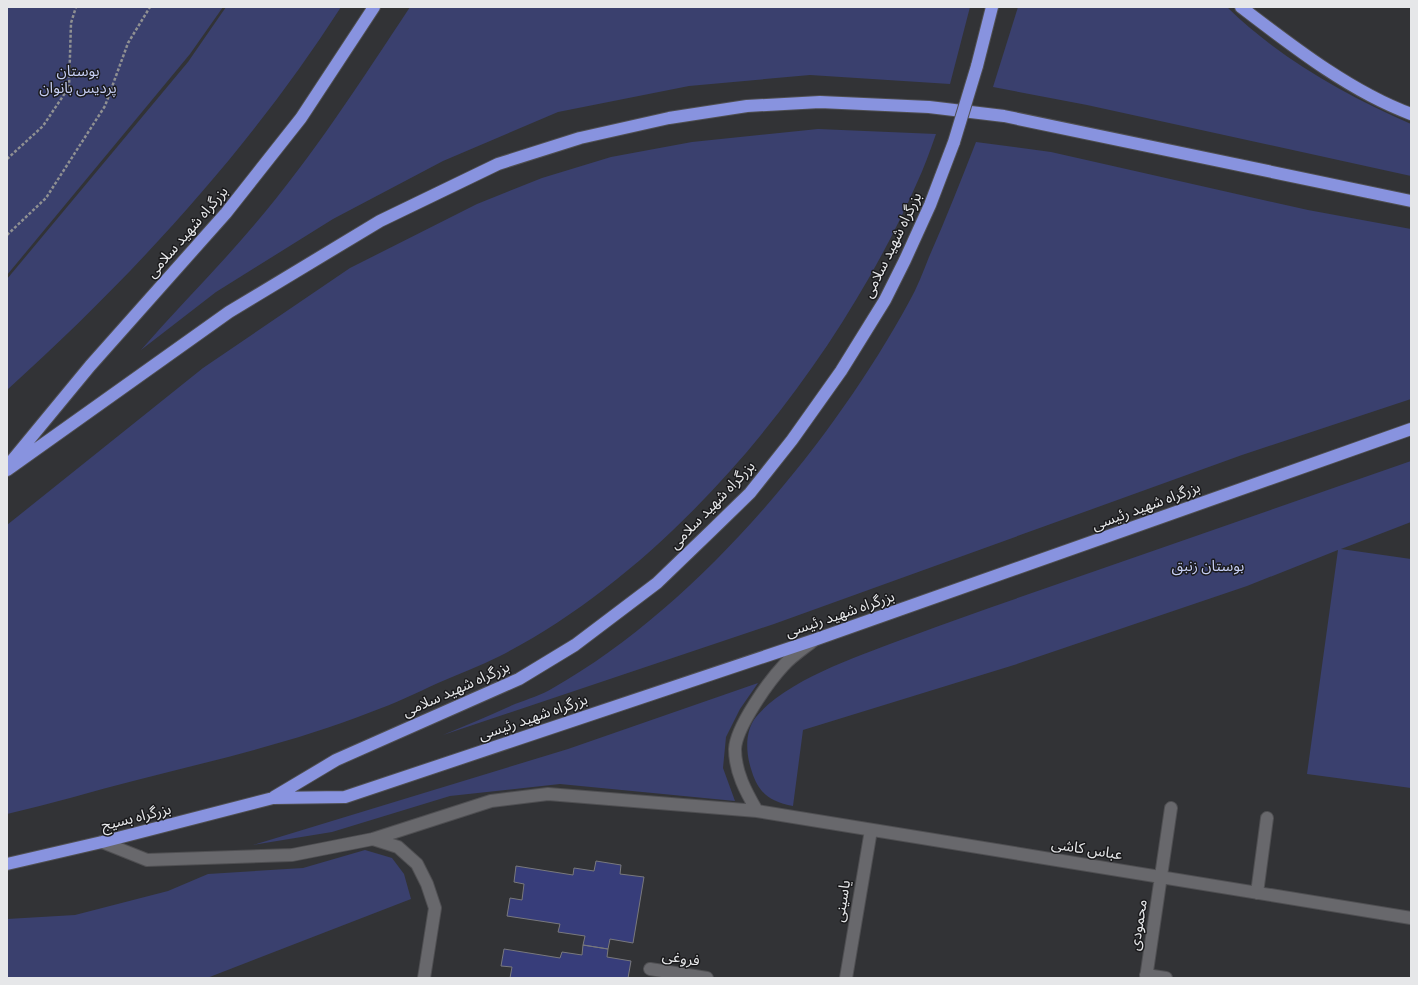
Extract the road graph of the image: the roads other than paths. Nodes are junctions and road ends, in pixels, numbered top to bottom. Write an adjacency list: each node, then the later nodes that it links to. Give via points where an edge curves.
1 (374, 7): 7 (highway, بزرگراه شهید سلامی, via 301,118 226,213 90,366)
2 (992, 7): 10 (highway, بزرگراه شهید سلامی, bridge, via 954,142 905,260 885,300 841,371 792,440 750,492 657,583 569,649 519,679 336,760)
3 (1241, 7): 4 (highway, via 1302,53 1348,82)
4 (1411, 114)
5 (1411, 201): 8 (highway, via 1004,116 929,107 820,102 747,106 669,118 580,138 498,164 380,221 229,312)
6 (1411, 429): 9 (highway, بزرگراه شهید رئیسی)
7 (7, 466)
8 (7, 470)
9 (814, 640): 10 (highway, بزرگراه شهید رئیسی, via 345,797); 12 (street, via 784,664 750,710 735,747 736,763 744,788)
10 (273, 798): 16 (highway, بزرگراه بسیج)
11 (1171, 808): 18 (street, محمودی)
12 (757, 811): 14 (street, عباس کاشی); 15 (street, عباس کاشی, via 548,794 491,802)
13 (1267, 818): 19 (street)
14 (870, 830): 18 (street, عباس کاشی); 25 (street, یاسینی)
15 (373, 839): 16 (street, عباس کاشی, via 292,855 147,860); 23 (street, via 398,847 416,864 427,884 435,908)
16 (102, 842): 17 (highway, بزرگراه بسیج)
17 (7, 864)
18 (1162, 877): 19 (street, عباس کاشی); 22 (street, محمودی)
19 (1256, 893): 20 (street, عباس کاشی)
20 (1411, 918)
21 (650, 969): 24 (street, فروغی)
22 (1146, 977): 26 (street)
23 (424, 978)
24 (707, 978)
25 (846, 978)
26 (1166, 978)

